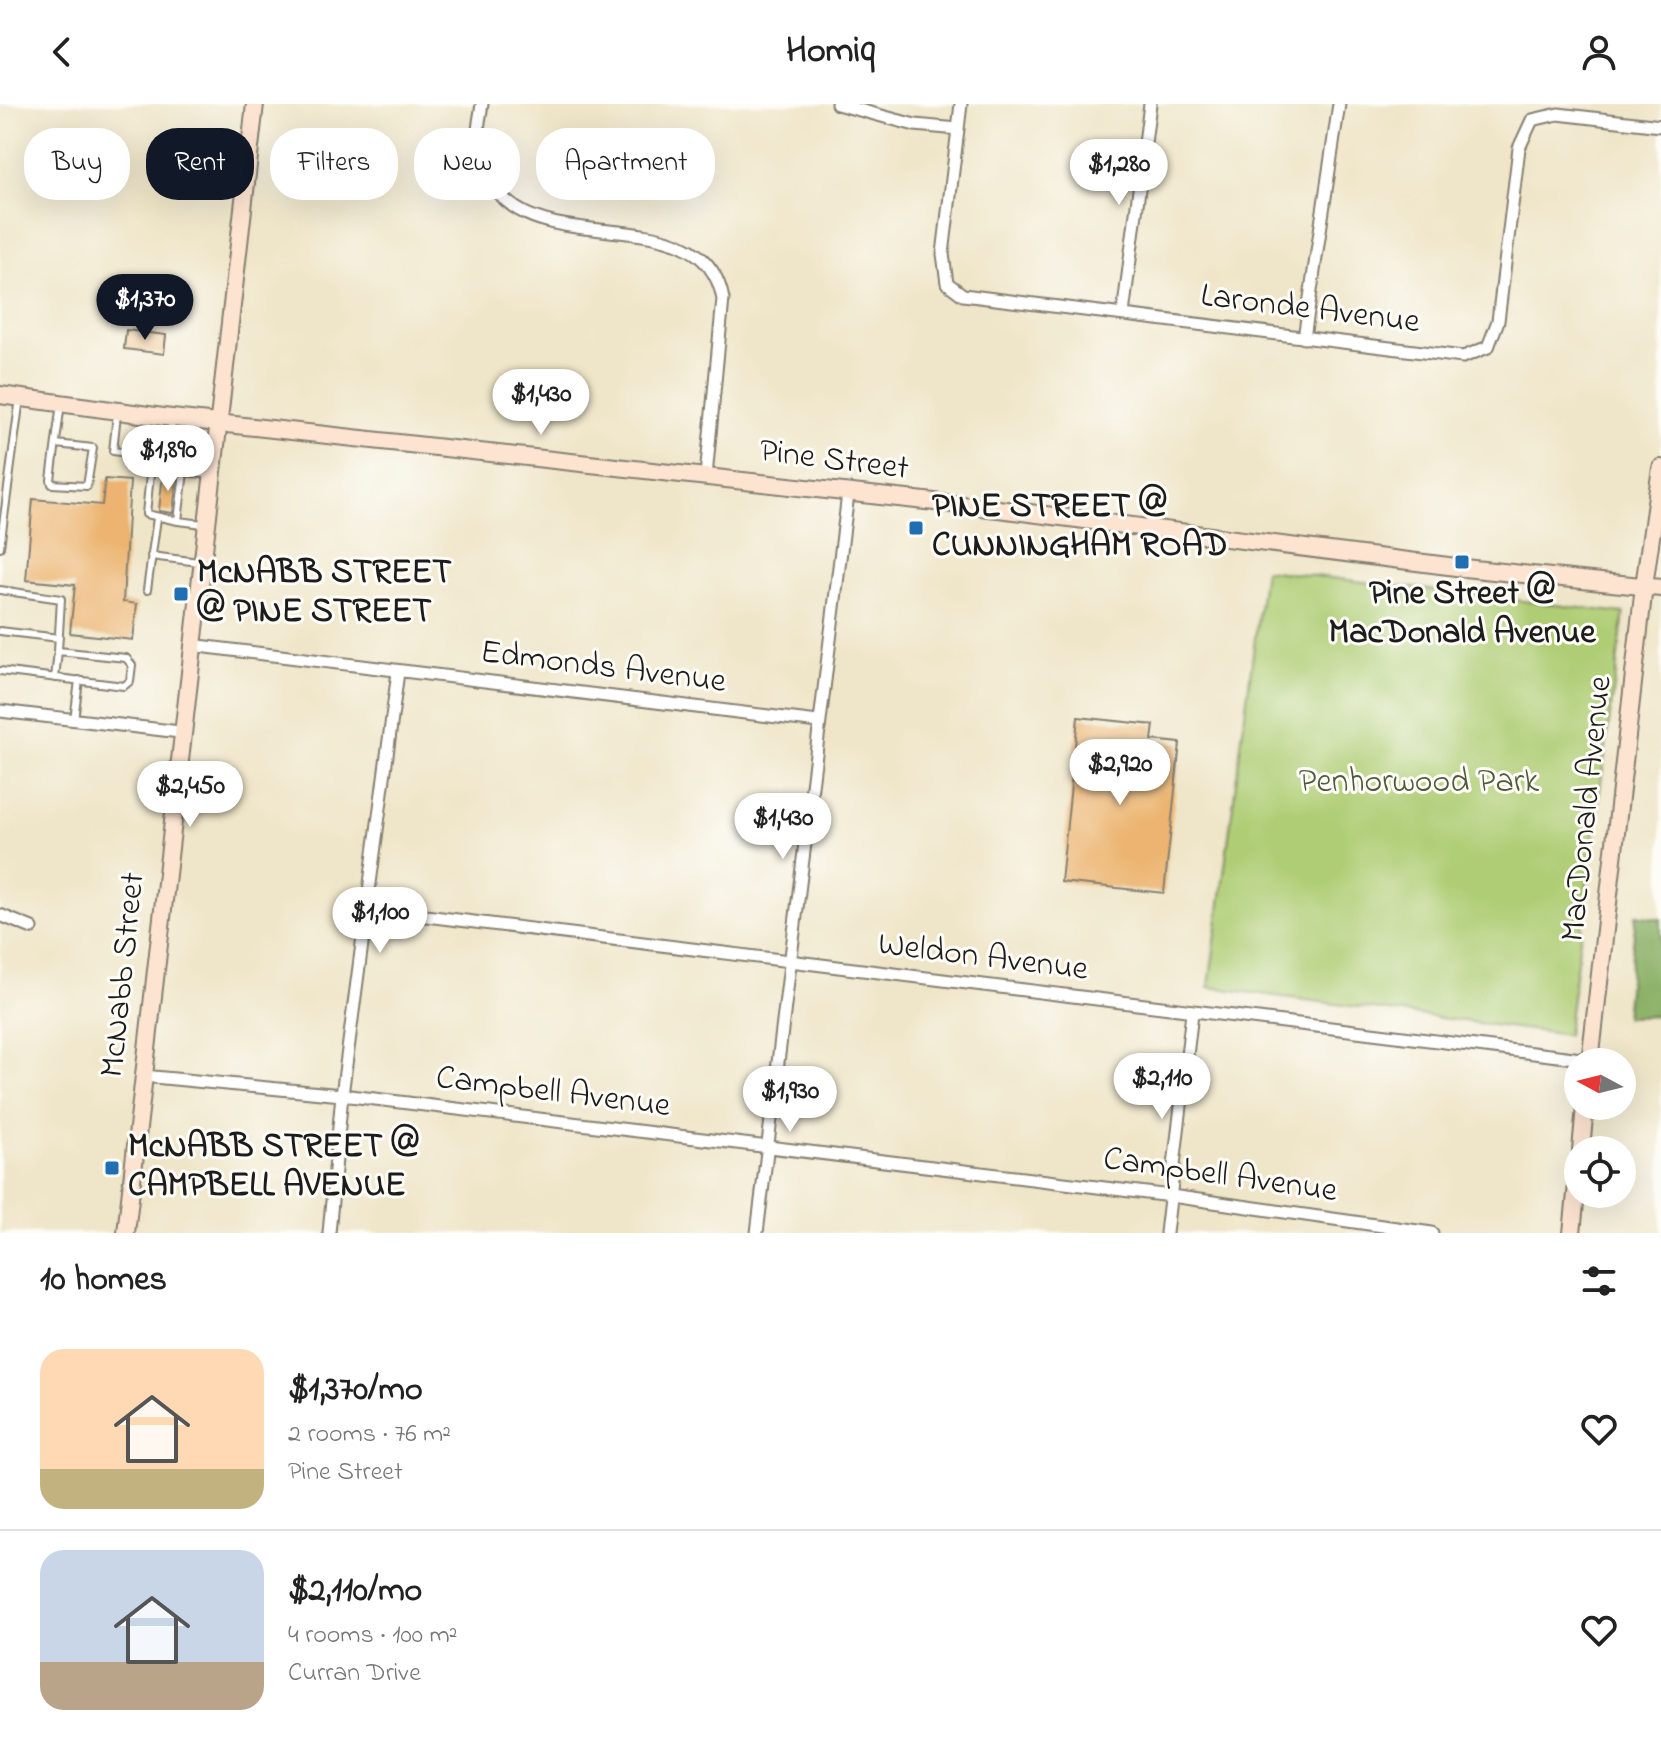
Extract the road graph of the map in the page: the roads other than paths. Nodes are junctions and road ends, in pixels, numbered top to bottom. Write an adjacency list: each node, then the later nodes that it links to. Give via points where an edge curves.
1 (255, 104): 16 (street, McNabb Street)
2 (482, 104): 25 (street, via 477,144 484,169 518,213 556,225 652,236 687,247 719,278 723,299)
3 (837, 104): 8 (street, via 915,125)
4 (961, 104): 8 (street, Laronde Avenue)
5 (1150, 104): 9 (street)
6 (1339, 104): 10 (street)
7 (1661, 126): 10 (street, Laronde Avenue, via 1558,114 1532,120 1519,148 1498,321 1488,347 1463,357)
8 (958, 129): 9 (street, Laronde Avenue, via 943,254 947,283 963,295)
9 (1123, 314): 10 (street, Laronde Avenue)
10 (1304, 338)
11 (0, 395): 12 (street, Pine Street)
12 (20, 398): 13 (street, Pine Street); 30 (lane)
13 (61, 403): 14 (street, Pine Street); 17 (lane)
14 (117, 411): 15 (street, Pine Street); 19 (lane)
15 (172, 417): 16 (street, Pine Street); 21 (lane)
16 (219, 421): 24 (street, McNabb Street); 25 (street, Pine Street)
17 (56, 444): 18 (lane); 18 (lane, via 51,480 56,485 87,486)
18 (93, 448): 19 (lane)
19 (113, 451): 20 (lane)
20 (152, 455): 21 (lane); 27 (lane, via 146,514)
21 (168, 457): 23 (lane, via 181,460)
22 (1661, 468): 33 (street, MacDonald Avenue)
23 (184, 472): 24 (lane); 28 (lane)
24 (212, 475): 29 (street, McNabb Street)
25 (706, 476): 26 (street, Pine Street)
26 (848, 494): 33 (street, Pine Street); 46 (street)
27 (157, 518): 28 (lane); 31 (lane)
28 (178, 521): 29 (lane)
29 (206, 524): 32 (street, McNabb Street)
30 (0, 547)
31 (151, 556): 32 (lane); 35 (lane)
32 (201, 563): 38 (street, McNabb Street)
33 (1652, 587): 53 (street, MacDonald Avenue)
34 (0, 590): 37 (lane, via 61,599)
35 (147, 590)
36 (0, 631): 37 (lane)
37 (59, 638): 39 (lane)
38 (191, 645): 41 (street, Edmonds Avenue); 47 (street, McNabb Street)
39 (58, 651): 42 (lane); 43 (lane, via 131,660 127,685)
40 (0, 671): 42 (lane)
41 (398, 672): 46 (street, Edmonds Avenue); 48 (street)
42 (55, 678): 43 (lane)
43 (79, 680): 45 (lane)
44 (0, 711): 45 (street)
45 (74, 720): 47 (street)
46 (818, 722): 51 (street)
47 (180, 732): 55 (street, McNabb Street)
48 (369, 909): 51 (street, Weldon Avenue); 56 (street)
49 (0, 915): 50 (street)
50 (32, 928)
51 (788, 962): 52 (street, Weldon Avenue); 57 (street)
52 (1192, 1013): 54 (street, Weldon Avenue); 58 (street)
53 (1592, 1048)
54 (1564, 1058)
55 (143, 1076): 56 (street, Campbell Avenue); 60 (street, McNabb Street)
56 (342, 1095): 57 (street, Campbell Avenue); 61 (street)
57 (766, 1149): 58 (street, Campbell Avenue); 62 (street)
58 (1171, 1196): 63 (street); 64 (street, Campbell Avenue)
59 (1575, 1208): 65 (street)
60 (126, 1233)
61 (329, 1233)
62 (757, 1233)
63 (1166, 1233)
64 (1432, 1233)
65 (1572, 1233)

